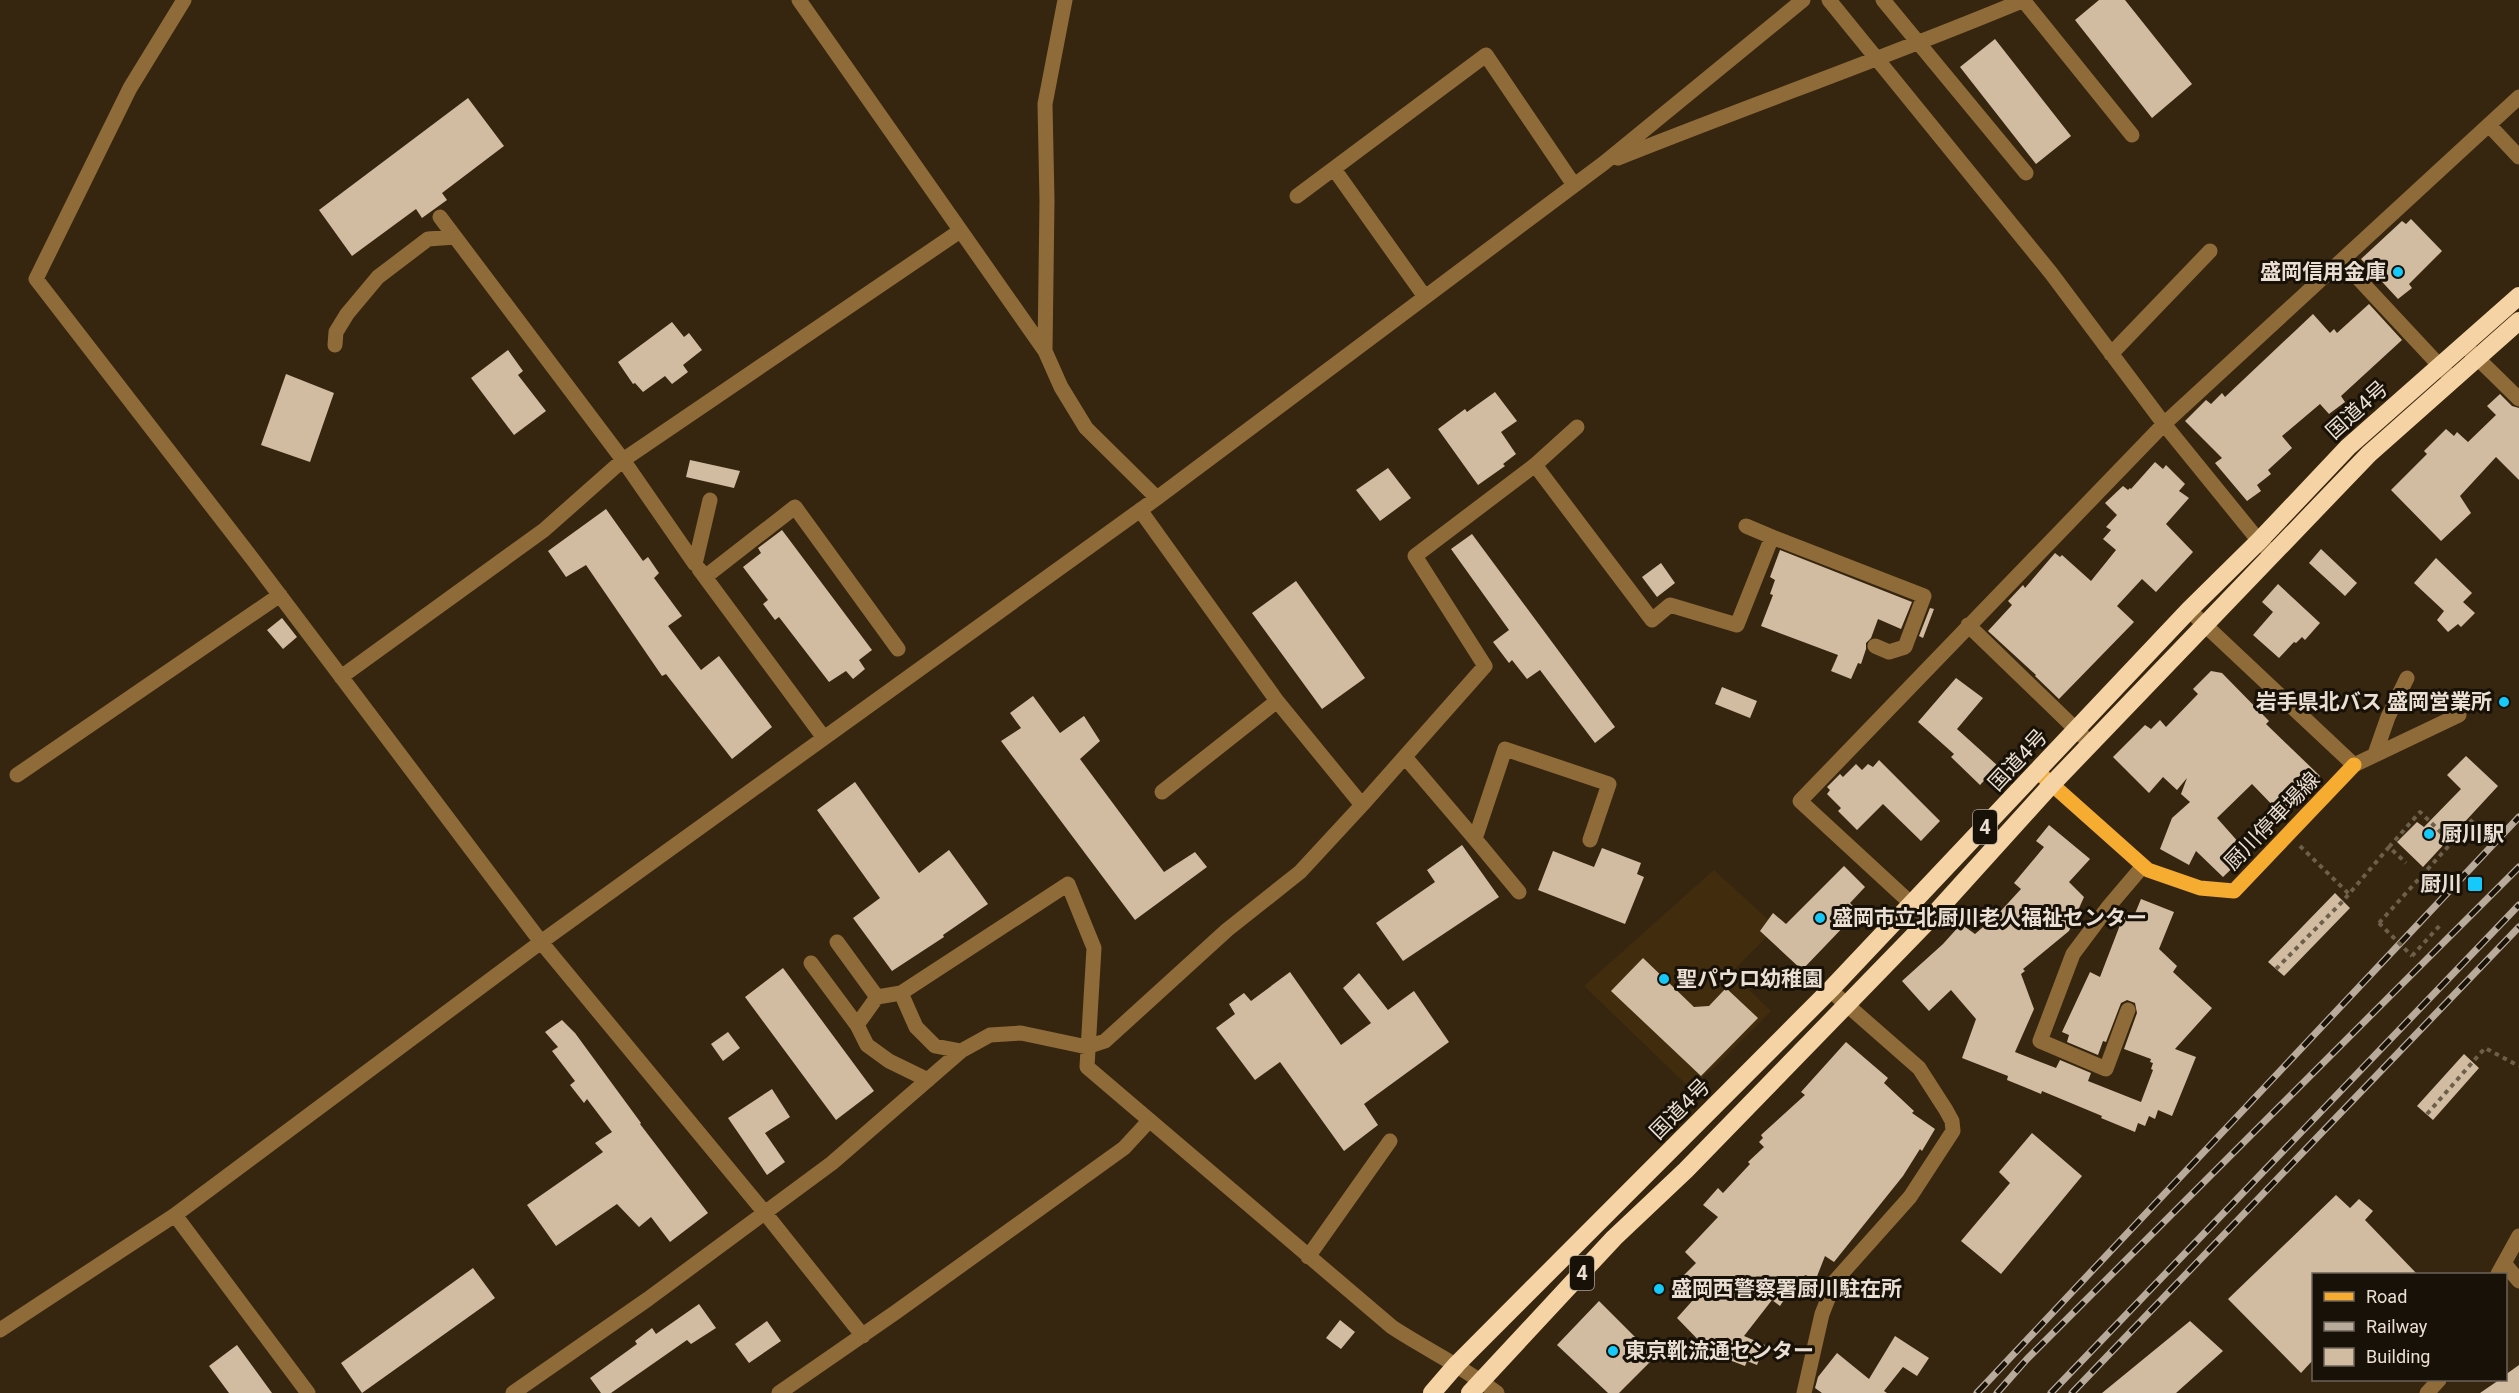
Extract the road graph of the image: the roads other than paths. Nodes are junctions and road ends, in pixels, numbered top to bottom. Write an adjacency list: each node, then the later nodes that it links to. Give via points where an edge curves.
1 (184, 0): 46 (street, via 130,88 36,279)
2 (799, 0): 20 (street)
3 (1065, 0): 28 (street, via 1045,104)
4 (1803, 0): 14 (street)
5 (1829, 0): 9 (street)
6 (1883, 0): 8 (street)
7 (2024, 0): 8 (street); 12 (street)
8 (1921, 43): 9 (street); 16 (street)
9 (1875, 58): 14 (street); 30 (street, via 2051,273)
10 (2519, 97): 11 (street)
11 (2489, 125): 13 (street); 23 (street)
12 (2132, 135)
13 (2519, 157)
14 (1604, 163): 17 (street)
15 (1334, 169): 17 (street, via 1486,55); 18 (street); 25 (street)
16 (2026, 173)
17 (1574, 185): 25 (street)
18 (1297, 196)
19 (440, 217): 21 (street)
20 (960, 231): 28 (street); 35 (street)
21 (455, 237): 27 (street, via 428,239 378,277 346,314 336,332); 35 (street)
22 (2210, 251): 30 (street)
23 (2342, 261): 31 (street); 33 (street)
24 (2519, 296): 29 (highway, 国道4号 / 4)
25 (1425, 297): 37 (street)
26 (2519, 321): 29 (highway, 国道4号 / 4)
27 (335, 345)
28 (1046, 351): 37 (street, via 1061,387 1086,428)
29 (2471, 351): 31 (highway, 国道4号 / 4); 32 (street)
30 (2111, 354): 33 (street)
31 (2446, 372): 42 (highway, 国道4号 / 4, via 2348,447); 43 (highway, 国道4号 / 4)
32 (2519, 399)
33 (2164, 424): 42 (street); 49 (street)
34 (1578, 427): 36 (street)
35 (623, 460): 44 (street); 52 (street, via 544,530)
36 (1536, 465): 41 (street, via 1652,620 1670,605 1737,625); 59 (street, via 1415,556 1485,666)
37 (1157, 498): 39 (street)
38 (710, 500): 44 (street)
39 (1140, 510): 54 (street); 57 (street)
40 (1746, 526): 41 (street)
41 (1772, 537): 50 (street, via 1924,596 1905,647 1889,652)
42 (2259, 541): 43 (street); 47 (highway, 国道4号 / 4)
43 (2273, 554): 48 (highway, 国道4号 / 4)
44 (694, 564): 45 (street)
45 (705, 577): 51 (street, via 795,507); 57 (street)
46 (280, 595): 52 (street); 61 (street)
47 (2189, 610): 48 (street); 56 (highway, 国道4号 / 4)
48 (2204, 624): 56 (highway, 国道4号 / 4); 60 (street)
49 (1968, 625): 56 (street); 69 (street, via 1800,801)
50 (1875, 646)
51 (898, 649)
52 (341, 677): 71 (street)
53 (2407, 678): 58 (street)
54 (1277, 701): 63 (street); 64 (street)
55 (2458, 715): 58 (street)
56 (2084, 736): 62 (highway, 国道4号 / 4)
57 (824, 738): 71 (street)
58 (2375, 754): 60 (street)
59 (1405, 757): 64 (street); 65 (street)
60 (2354, 765): 67 (main road, 厨川停車場線, via 2234,891 2200,888)
61 (17, 775)
62 (2045, 778): 67 (main road, 厨川停車場線); 69 (highway, 国道4号 / 4); 70 (highway, 国道4号 / 4)
63 (1162, 792)
64 (1362, 806): 80 (street, via 1300,872 1227,930 1105,1041)
65 (1475, 839): 66 (street, via 1505,749 1609,784); 68 (street)
66 (1590, 840)
67 (2143, 866): 78 (street, via 2073,954 2040,1041 2106,1069)
68 (1519, 892)
69 (1912, 904): 70 (street); 74 (highway, 国道4号 / 4)
70 (1929, 920): 77 (highway, 国道4号 / 4)
71 (542, 942): 85 (street); 86 (street)
72 (837, 942): 76 (street)
73 (811, 963): 79 (street)
74 (1830, 990): 77 (street); 93 (highway, 国道4号 / 4)
75 (901, 993): 76 (street); 80 (street, via 1068,884 1094,948); 81 (street, via 916,1027 935,1046)
76 (877, 997): 79 (street)
77 (1846, 1004): 95 (highway, 国道4号 / 4, via 1686,1170 1614,1238); 101 (street, via 1919,1068 1952,1121 1953,1131 1910,1197 1835,1281 1822,1314)
78 (2128, 1010)
79 (857, 1026): 82 (street, via 867,1045)
80 (1087, 1047): 81 (street, via 1021,1033 990,1035); 83 (street, via 1087,1067)
81 (961, 1051): 82 (street)
82 (928, 1080): 85 (street, via 832,1163)
83 (1148, 1122): 88 (street); 92 (street, via 1124,1148)
84 (1390, 1141): 88 (street)
85 (765, 1213): 92 (street); 97 (street)
86 (175, 1215): 91 (street); 96 (street)
87 (2519, 1236): 89 (street)
88 (1308, 1257): 93 (street, via 1392,1328)
89 (2501, 1269): 90 (street)
90 (2519, 1281)
91 (0, 1330)
92 (863, 1336): 98 (street)
93 (1457, 1364): 95 (street); 99 (highway, 国道4号 / 4)
94 (2438, 1381): 102 (street)
95 (1476, 1387): 100 (street)
96 (308, 1393)
97 (513, 1393)
98 (779, 1393)
99 (1432, 1393)
100 (1497, 1393)
101 (1804, 1393)
102 (2427, 1393)

